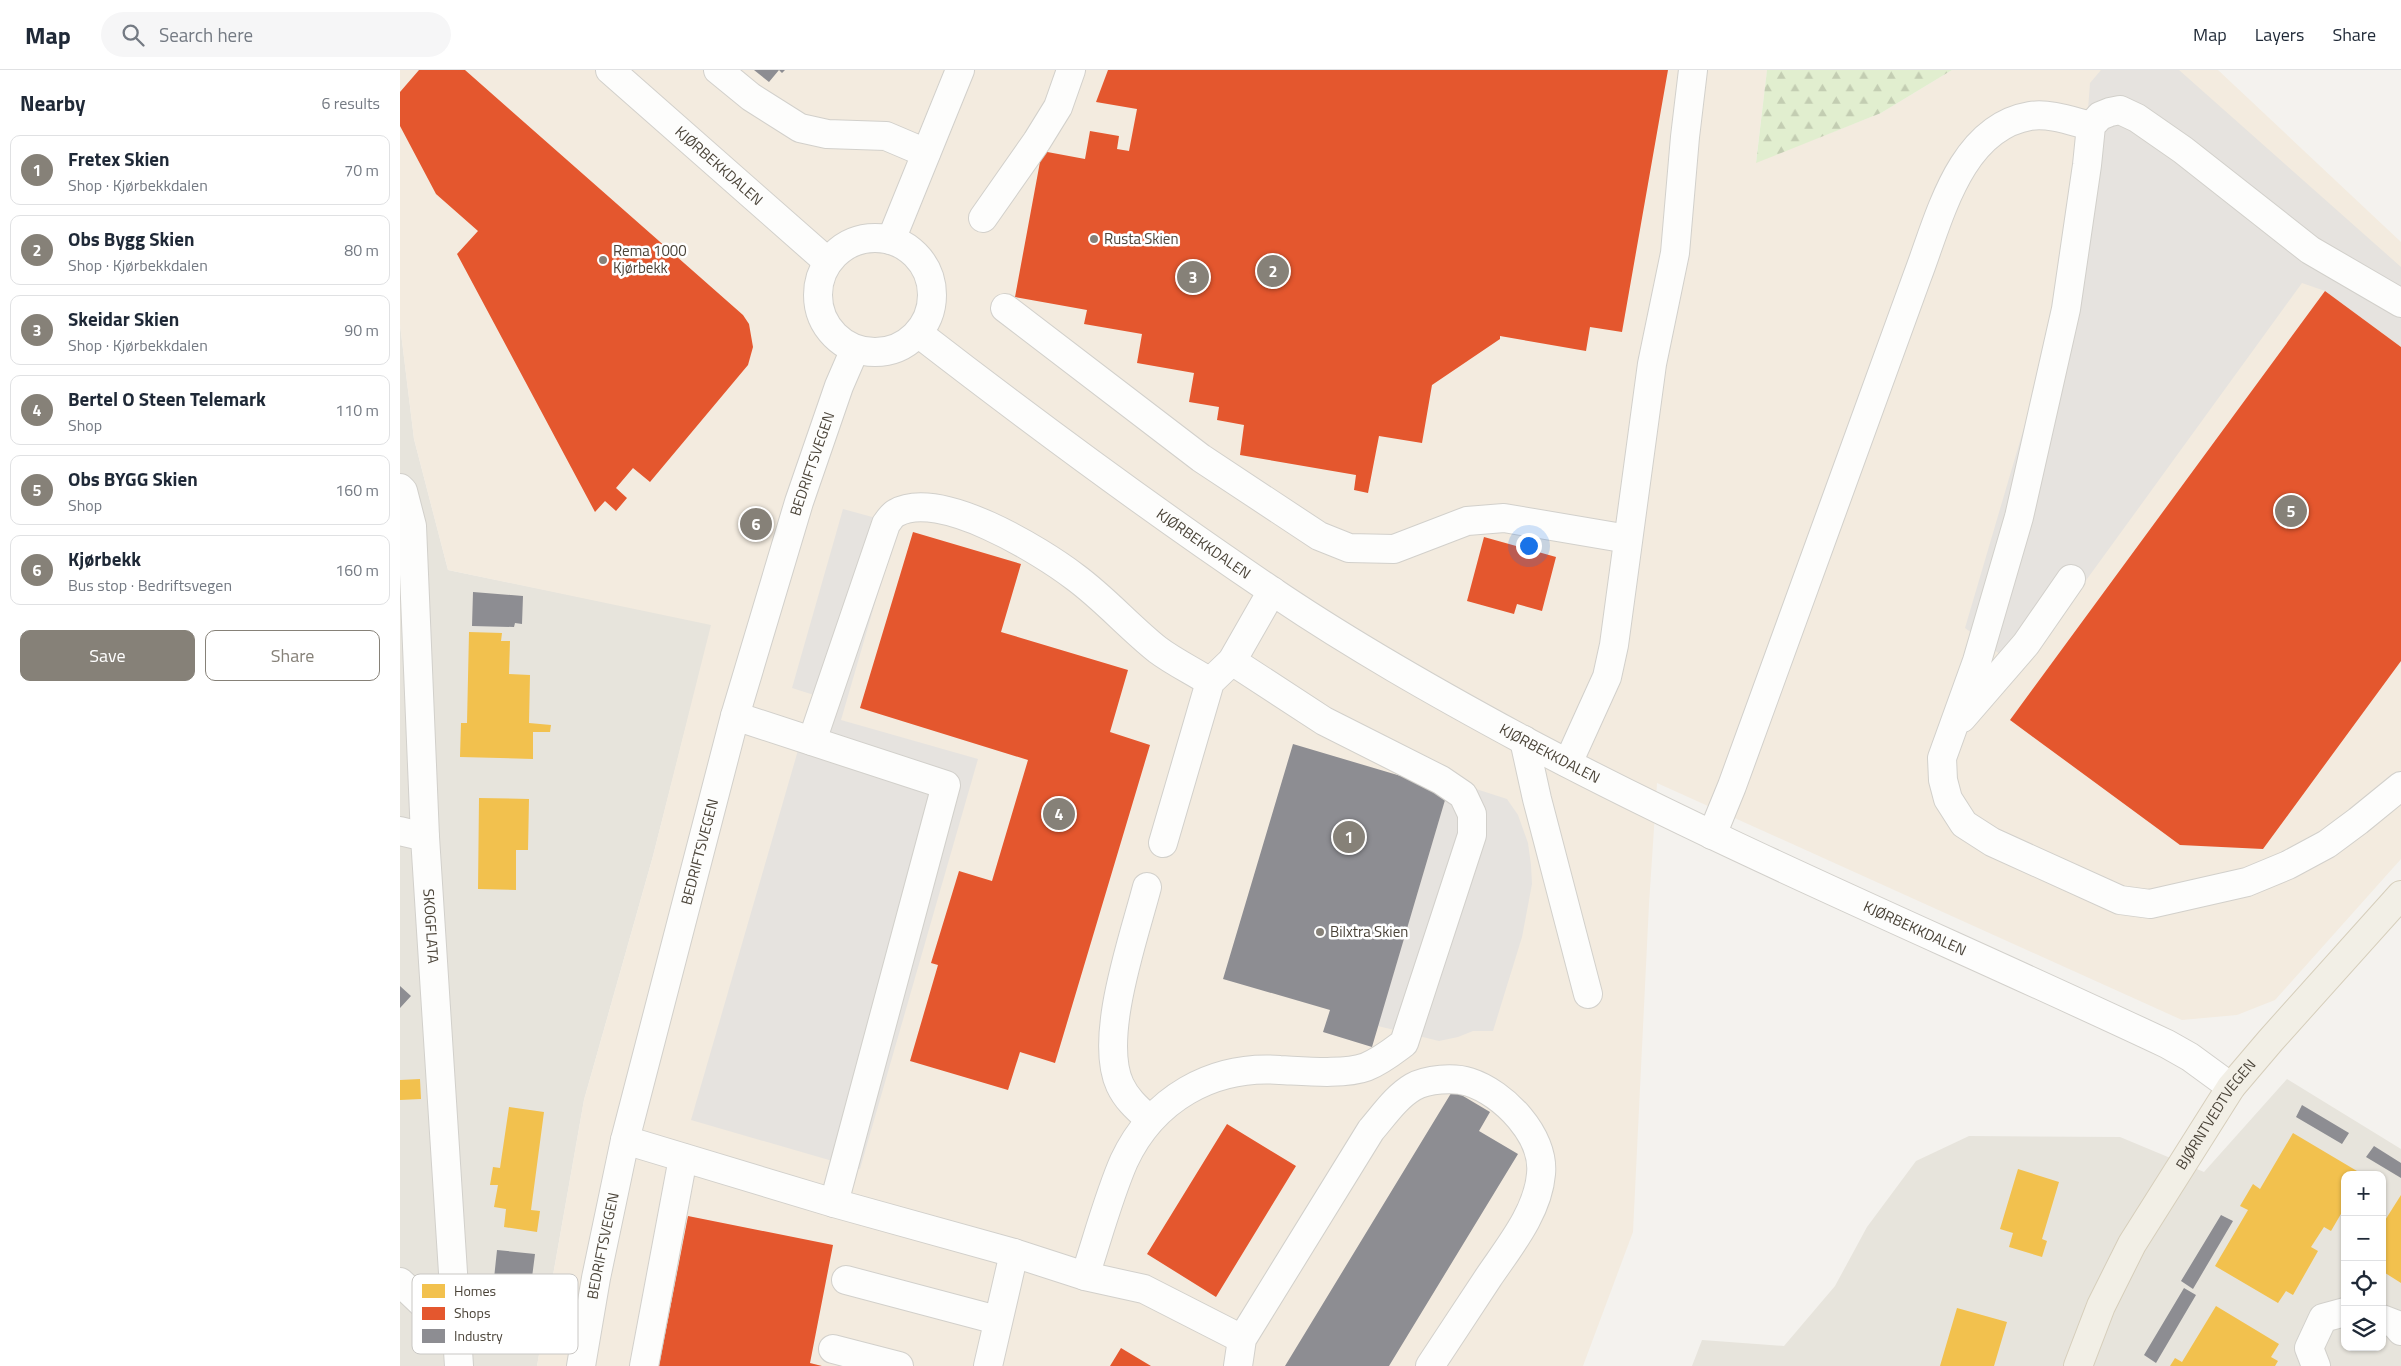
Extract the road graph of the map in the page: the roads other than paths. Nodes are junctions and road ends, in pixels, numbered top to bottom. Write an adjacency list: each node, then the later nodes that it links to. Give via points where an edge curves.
1 (610, 70): 10 (street, KJØRBEKKDALEN)
2 (718, 70): 7 (street, via 751,98 800,128 828,134 886,136)
3 (960, 70): 7 (street)
4 (1071, 70): 8 (street, via 1058,108)
5 (1693, 70): 16 (street, via 1675,253 1652,364)
6 (2090, 126): 11 (street, via 2100,116 2120,110 2137,118 2184,150 2310,250); 22 (street, via 2066,309 2019,517 1977,661); 28 (street, via 2057,117 2031,116 2002,124 1980,142 1963,165 1917,277)
7 (926, 153): 9 (street)
8 (983, 218)
9 (891, 240): 10 (street, via 856,240 840,249); 13 (street, via 908,248 922,262 930,279 932,298 928,317)
10 (828, 262): 14 (street, via 819,281 817,302 828,327 837,338)
11 (2401, 304)
12 (1005, 308): 16 (street, via 1201,458 1320,536 1348,548 1394,549 1467,521 1504,518)
13 (918, 333): 14 (street, via 899,347 878,352); 18 (street, KJØRBEKKDALEN, via 1085,460)
14 (855, 349): 21 (street, BEDRIFTSVEGEN, via 799,502)
15 (400, 488): 27 (street, SKOGFLATA, via 412,526)
16 (1628, 540): 25 (street, via 1608,677)
17 (2071, 579): 22 (street, via 2026,644)
18 (1272, 591): 19 (street); 23 (street, KJØRBEKKDALEN)
19 (1232, 661): 20 (street); 34 (street, via 1324,721 1441,780 1463,795 1472,814 1472,835 1404,1043 1364,1068 1320,1072 1258,1068 1217,1075 1186,1091)
20 (1210, 682): 24 (street, via 1159,651 1075,577 1013,538 958,513 915,507 896,513 886,524); 29 (street)
21 (735, 716): 24 (street); 35 (street, BEDRIFTSVEGEN)
22 (1953, 729): 26 (street, via 1942,758 1943,780 1948,799 1964,824 1992,842 2120,900 2150,904 2248,882 2288,865 2327,844)
23 (1524, 740): 25 (street, KJØRBEKKDALEN); 32 (street)
24 (812, 741): 37 (street, via 946,784)
25 (1568, 763): 28 (street, KJØRBEKKDALEN)
26 (2401, 786)
27 (412, 834): 39 (street, SKOGFLATA)
28 (1712, 835): 33 (street, KJØRBEKKDALEN, via 2167,1044)
29 (1163, 844)
30 (1147, 887): 34 (street, via 1114,1015 1113,1054 1119,1084 1130,1102)
31 (2401, 895): 33 (main road, BJØRNTVEDTVEGEN)
32 (1588, 994)
33 (2231, 1087): 56 (main road, BJØRNTVEDTVEGEN, via 2132,1244)
34 (1150, 1120): 40 (street, via 1124,1161)
35 (625, 1140): 36 (street); 50 (street, BEDRIFTSVEGEN)
36 (683, 1158): 37 (street); 51 (street)
37 (834, 1203): 38 (street)
38 (1014, 1253): 40 (street); 45 (street)
39 (452, 1274)
40 (1084, 1276): 48 (street, via 1144,1289)
41 (846, 1280): 45 (street)
42 (400, 1282): 43 (street)
43 (412, 1293)
44 (2341, 1313): 57 (street, via 2322,1318 2309,1348)
45 (997, 1320): 53 (street)
46 (2386, 1321): 47 (street)
47 (2401, 1331)
48 (1242, 1339): 54 (street); 55 (street, via 1371,1130 1393,1103 1414,1086 1439,1080 1468,1081 1495,1094 1522,1121 1539,1149 1542,1172 1538,1192 1521,1228)
49 (834, 1349): 52 (street)
50 (581, 1366)
51 (644, 1366)
52 (898, 1366)
53 (988, 1366)
54 (1238, 1366)
55 (1430, 1366)
56 (2078, 1366)
57 (2316, 1366)

